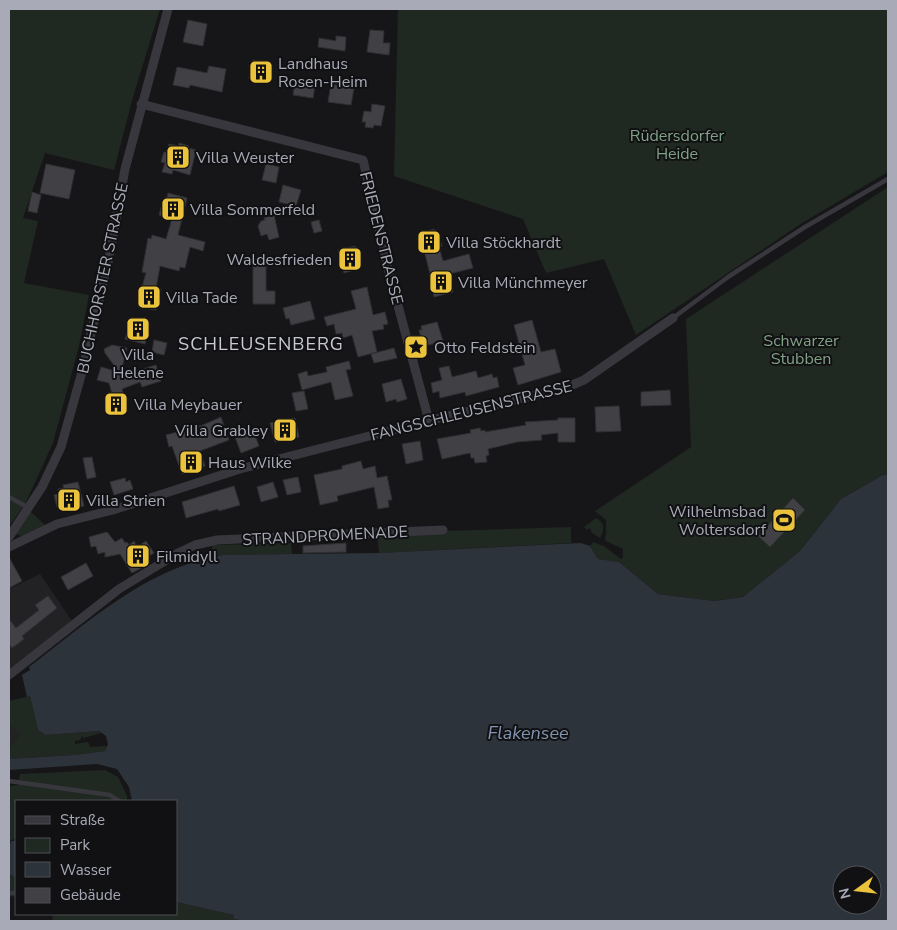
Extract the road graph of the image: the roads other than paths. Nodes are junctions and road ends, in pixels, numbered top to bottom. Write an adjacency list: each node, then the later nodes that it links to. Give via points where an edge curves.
1 (168, 9): 2 (street, BUCHHORSTER STRASSE)
2 (141, 104): 5 (street, FRIEDENSTRASSE, via 363,160); 7 (street, BUCHHORSTER STRASSE, via 82,372 61,447)
3 (888, 179): 4 (lane, FANGSCHLEUSENSTRASSE, via 797,232)
4 (673, 318): 5 (street, FANGSCHLEUSENSTRASSE, via 584,380 566,388)
5 (429, 421): 10 (street, FANGSCHLEUSENSTRASSE, via 240,469 113,510 57,524)
6 (9, 497): 7 (lane)
7 (29, 508): 9 (street, BUCHHORSTER STRASSE)
8 (443, 530): 11 (street, STRANDPROMENADE, via 216,540 194,545 119,589)
9 (9, 537)
10 (9, 547)
11 (9, 675)
12 (9, 781): 13 (lane, via 110,795)
13 (118, 800)

